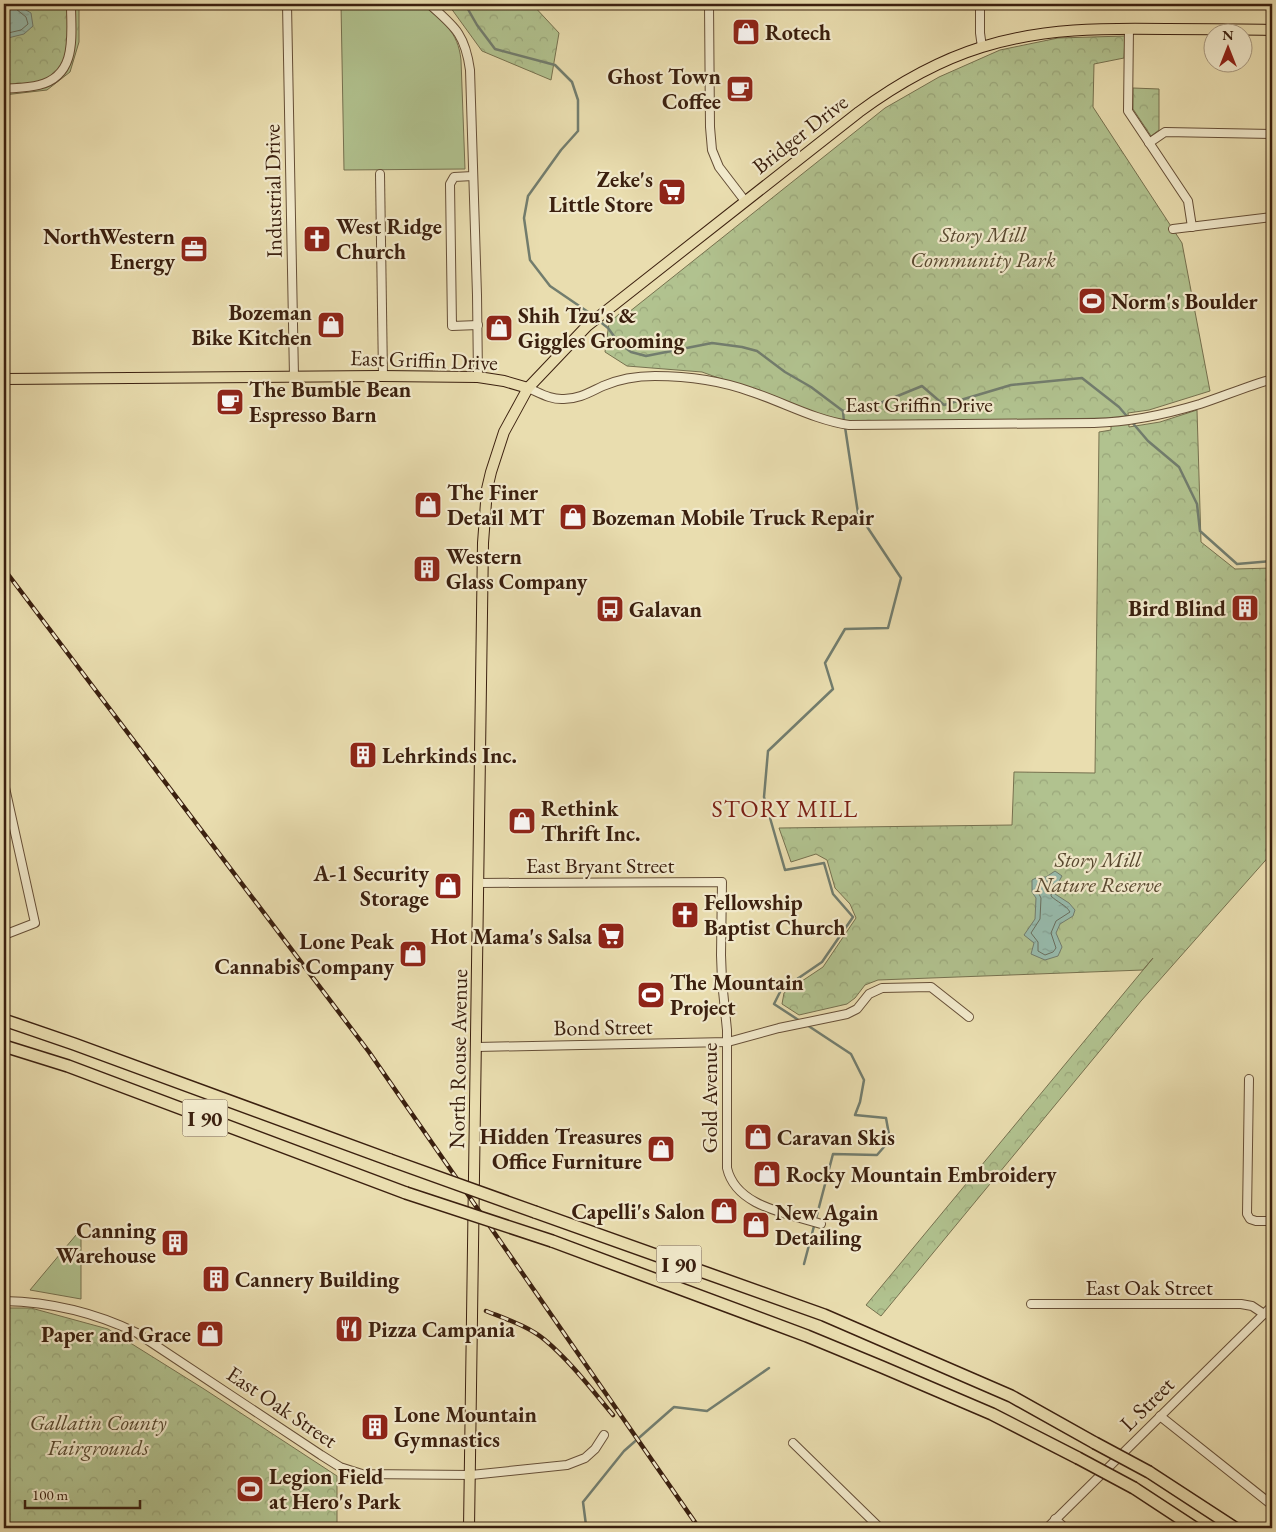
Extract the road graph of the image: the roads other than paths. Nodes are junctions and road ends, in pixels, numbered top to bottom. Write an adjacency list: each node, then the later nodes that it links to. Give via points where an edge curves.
1 (71, 4): 9 (street, via 72,45 65,67 38,86)
2 (287, 4): 20 (street, Industrial Drive)
3 (429, 4): 13 (street, via 457,32 468,57)
4 (710, 4): 14 (street, via 712,150 718,167)
5 (980, 4): 8 (street)
6 (1129, 28): 7 (main road, Bridger Drive); 8 (main road, Bridger Drive, via 1051,32); 11 (street, via 1128,111)
7 (1272, 30)
8 (982, 47): 14 (main road, Bridger Drive, via 929,68 884,94)
9 (4, 89)
10 (1272, 134): 11 (street, via 1165,132)
11 (1149, 143): 16 (street, via 1188,202)
12 (380, 174): 19 (street)
13 (473, 176): 18 (street); 18 (street, via 454,177 450,184 452,326)
14 (745, 202): 24 (main road, Bridger Drive, via 587,326)
15 (1272, 217): 16 (street)
16 (1192, 227): 17 (street)
17 (1173, 229)
18 (478, 325): 21 (street)
19 (383, 376): 20 (main road, East Griffin Drive); 21 (main road, East Griffin Drive)
20 (294, 377): 22 (main road, East Griffin Drive)
21 (478, 377): 24 (main road, East Griffin Drive)
22 (4, 378)
23 (1272, 379): 24 (street, East Griffin Drive, via 1200,404 1137,418 1094,423 838,424 751,391 710,381 655,376 625,379 582,396 564,399 550,398)
24 (528, 388): 25 (main road, Bridger Drive, via 502,436)
25 (486, 500): 28 (main road, North Rouse Avenue)
26 (4, 783): 29 (street, via 35,924)
27 (722, 882): 28 (street, East Bryant Street); 32 (street, Gold Avenue, via 721,956)
28 (478, 883): 34 (main road, North Rouse Avenue)
29 (4, 935)
30 (969, 1017): 32 (street, Bond Street, via 931,988 882,988 869,994 857,1009 849,1013)
31 (4, 1020): 53 (highway, I 90, bridge, via 824,1315 1011,1396 1149,1472)
32 (727, 1042): 34 (street, Bond Street); 37 (street, Gold Avenue, via 729,1177 737,1190 751,1200)
33 (4, 1046): 52 (highway, I 90, bridge, via 68,1066 406,1193 552,1240 807,1336 992,1414 1134,1488)
34 (477, 1047): 45 (main road, North Rouse Avenue)
35 (1249, 1079): 36 (street, via 1247,1214 1256,1221)
36 (1272, 1221)
37 (821, 1224)
38 (4, 1301): 45 (street, East Oak Street, via 61,1307 137,1333 340,1467 376,1475)
39 (1031, 1304): 41 (street, East Oak Street, via 1241,1304 1252,1306)
40 (1272, 1306): 41 (street, L Street)
41 (1264, 1314): 42 (street, L Street)
42 (1160, 1416): 46 (street); 47 (street, L Street)
43 (604, 1435): 45 (street, East Oak Street, via 585,1458 567,1465)
44 (793, 1443): 49 (street)
45 (471, 1476): 48 (main road, North Rouse Avenue)
46 (1272, 1505)
47 (1055, 1520): 50 (street, L Street); 51 (street)
48 (469, 1528)
49 (880, 1528)
50 (1047, 1528)
51 (1065, 1528)
52 (1195, 1528)
53 (1235, 1528)

